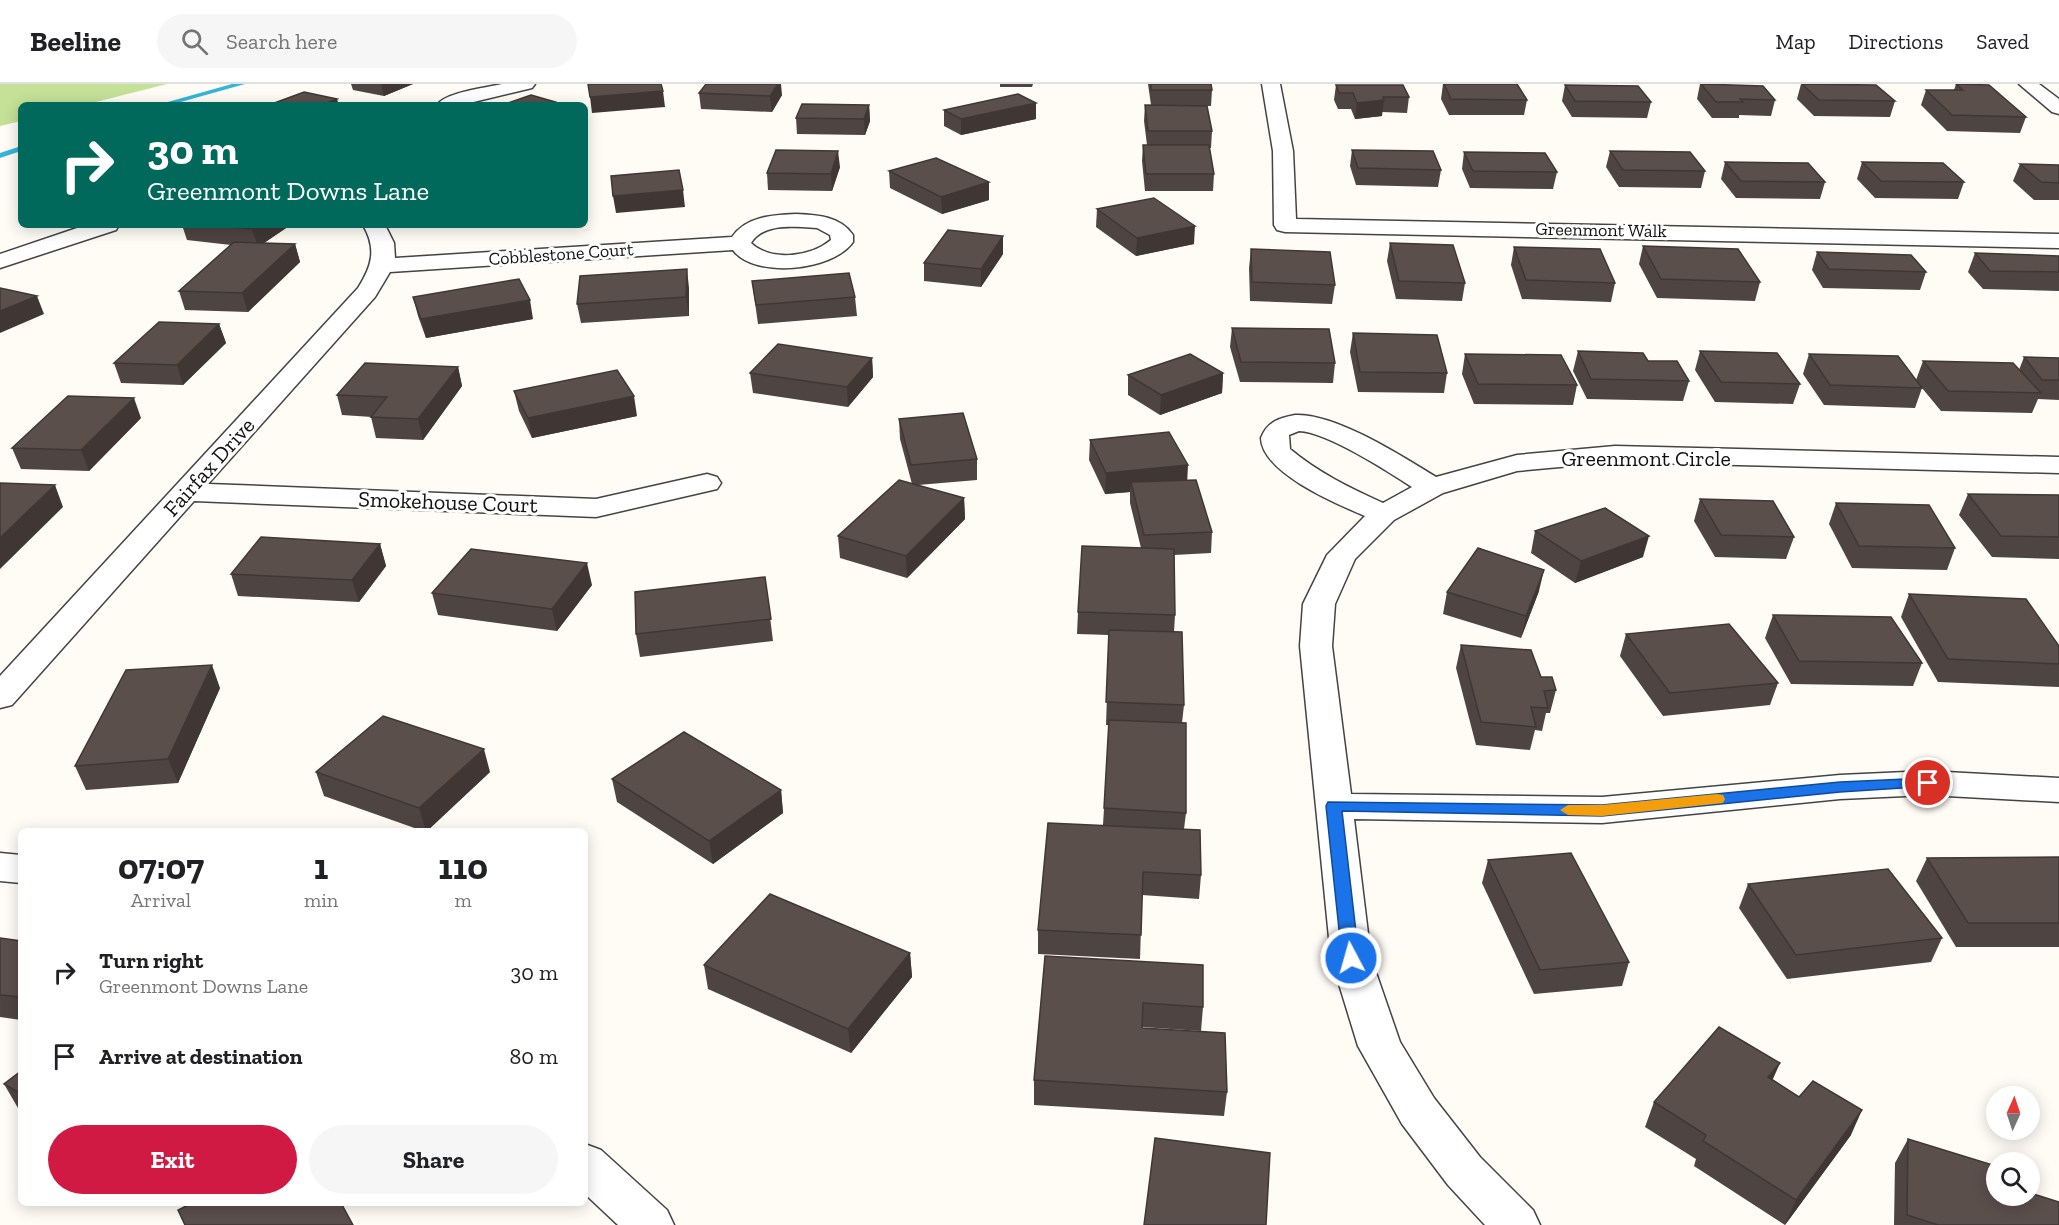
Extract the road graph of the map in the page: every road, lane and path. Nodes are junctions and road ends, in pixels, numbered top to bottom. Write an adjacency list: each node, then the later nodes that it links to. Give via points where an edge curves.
1 (526, 84): 4 (street)
2 (1272, 84): 8 (street, Greenmont Walk, via 1283,151 1285,225)
3 (2028, 84): 5 (street)
4 (452, 102)
5 (2059, 108)
6 (99, 228): 10 (street)
7 (376, 228): 11 (street, via 383,237)
8 (2059, 242)
9 (740, 243): 11 (street, Cobblestone Court)
10 (0, 261)
11 (383, 266): 15 (street, Fairfax Drive, via 367,292)
12 (2059, 465): 14 (street, Greenmont Circle, via 1615,454 1516,463)
13 (707, 483): 15 (street, Smokehouse Court, via 596,508)
14 (1433, 487): 16 (street, Greenmont Circle); 16 (street, via 1374,452 1323,429 1293,423 1278,430 1275,446 1291,463)
15 (186, 492): 17 (street, Fairfax Drive)
16 (1384, 514): 19 (street, Greenmont Circle, via 1342,555 1319,604 1316,646)
17 (0, 697)
18 (2059, 790): 19 (street, via 1928,783 1840,787 1602,810)
19 (1333, 806): 24 (street, Greenmont Circle, via 1351,958 1380,1046 1418,1111 1464,1171)
20 (0, 867): 21 (street)
21 (18, 869)
22 (588, 1167): 23 (street)
23 (650, 1225)
24 (1516, 1225)

